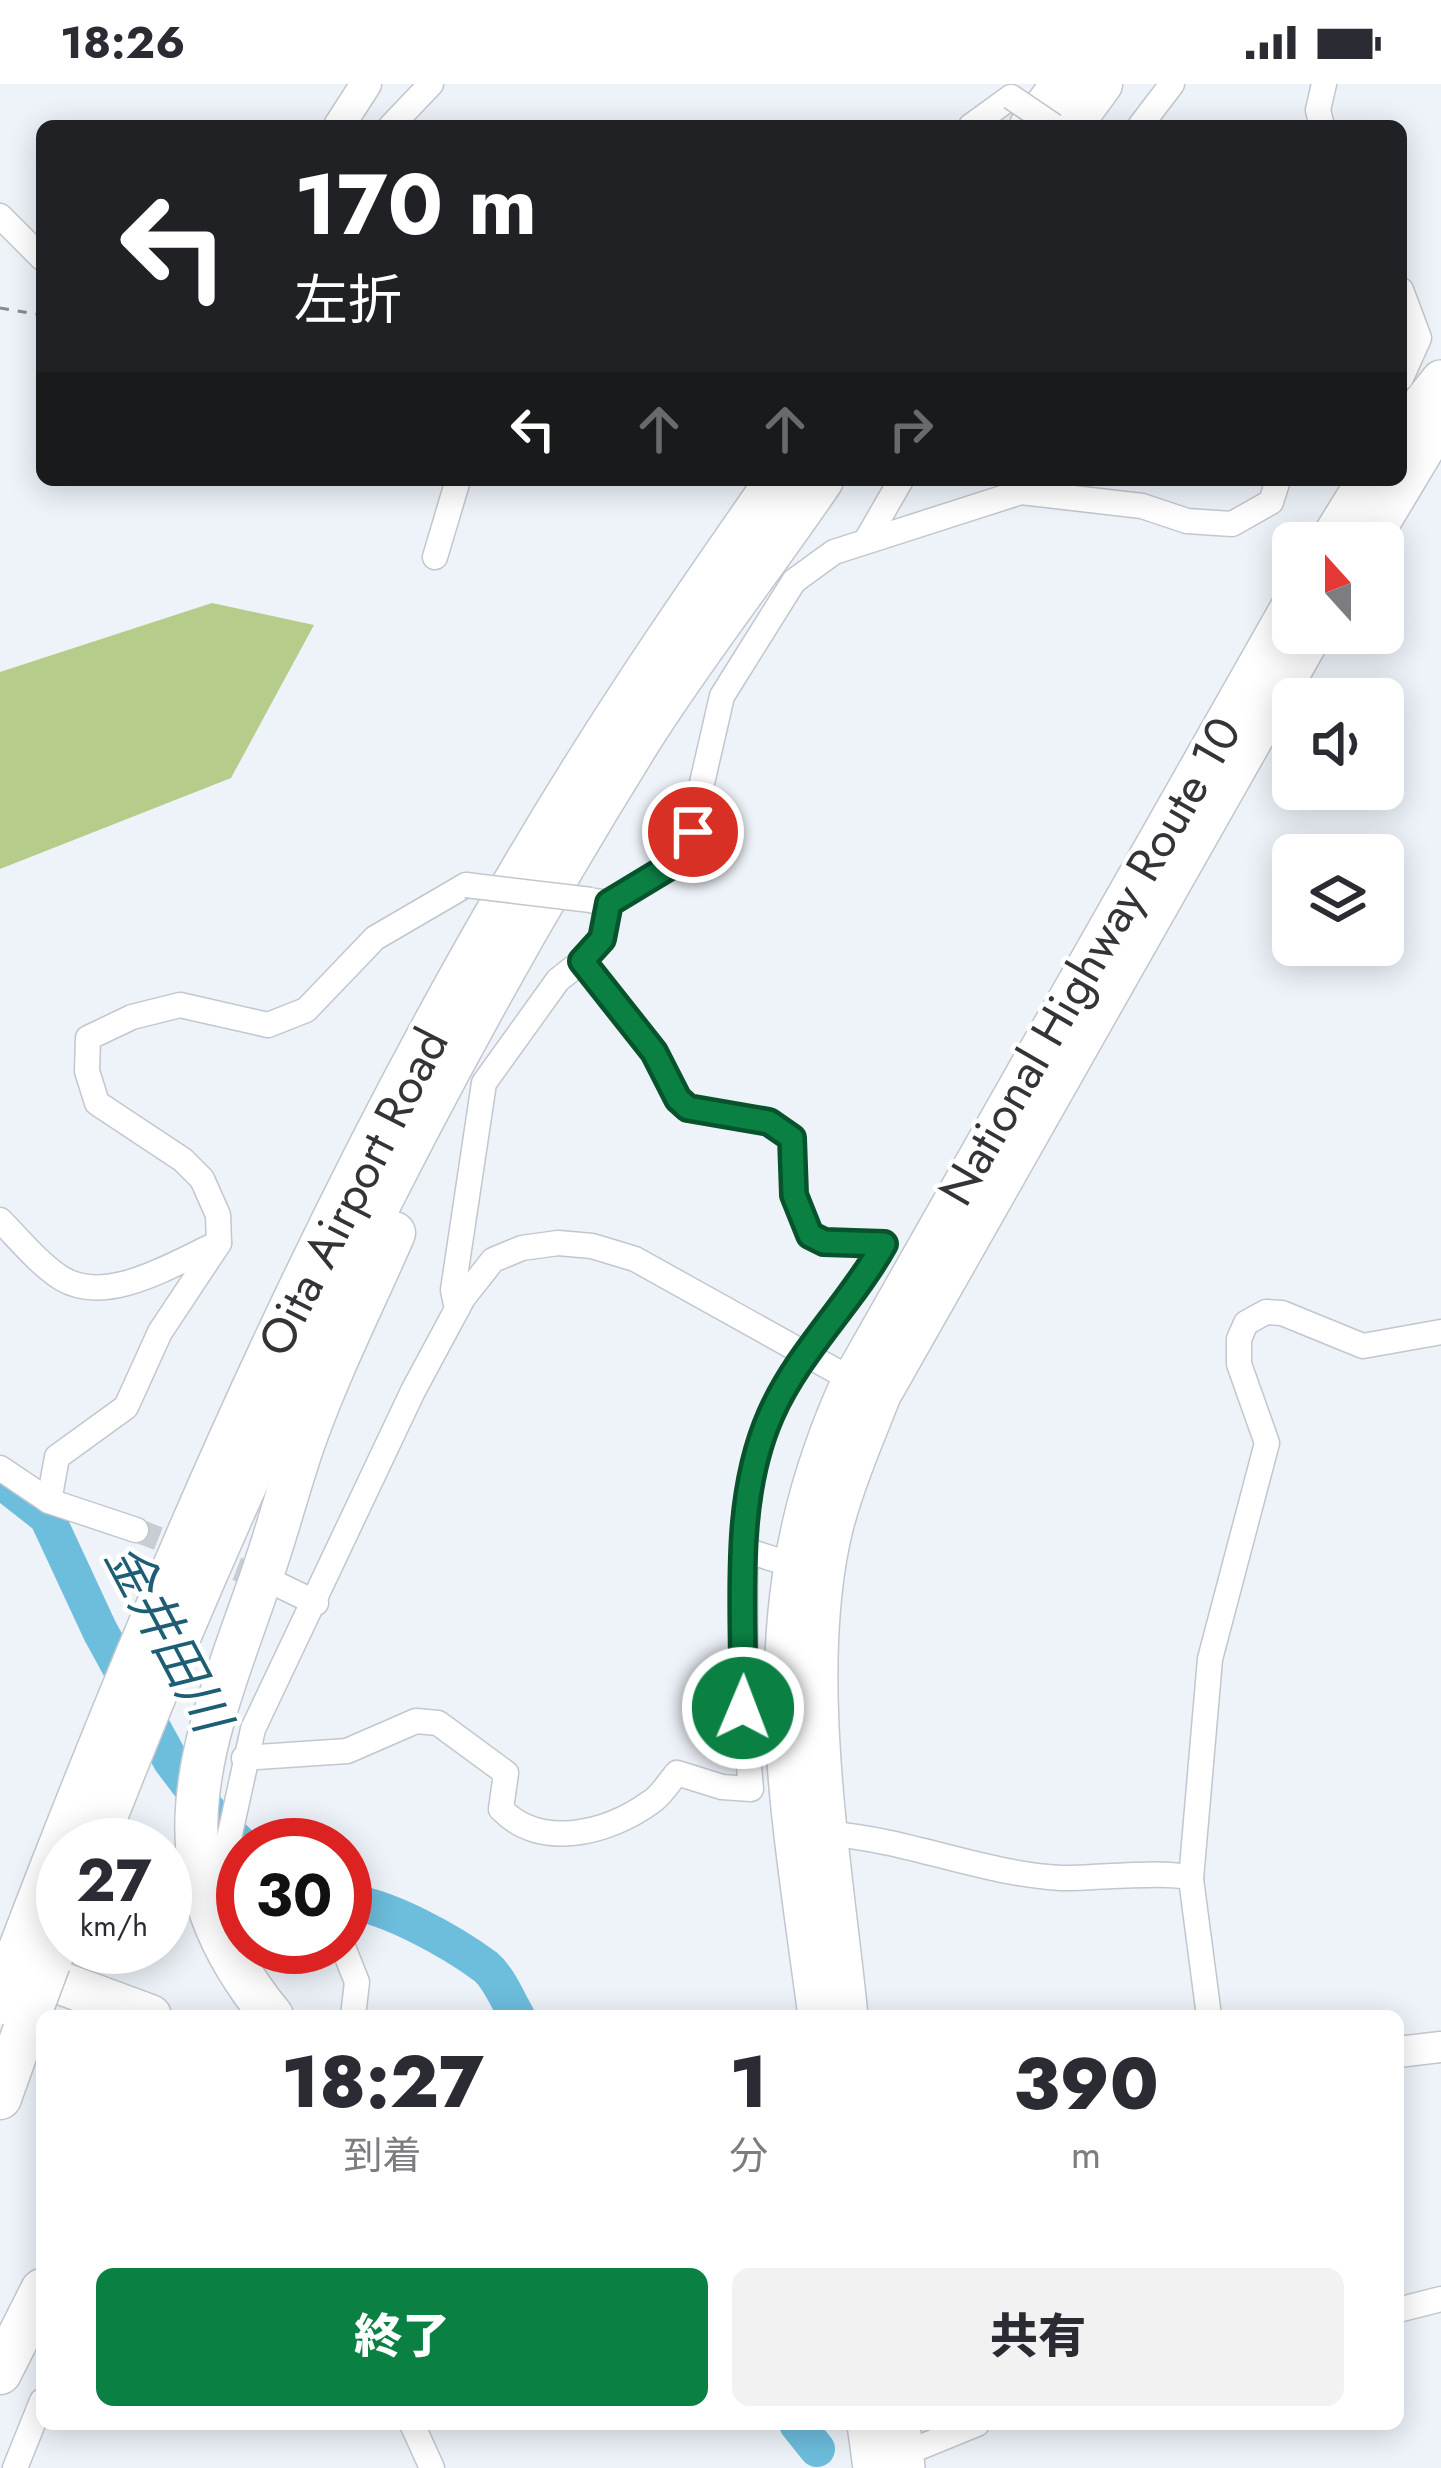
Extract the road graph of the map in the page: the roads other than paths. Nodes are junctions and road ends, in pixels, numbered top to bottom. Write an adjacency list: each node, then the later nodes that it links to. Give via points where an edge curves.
1 (366, 84): 8 (street)
2 (431, 84): 9 (street)
3 (1063, 84): 7 (highway)
4 (1101, 84): 10 (highway)
5 (1172, 84): 11 (street)
6 (1324, 84): 12 (street)
7 (1021, 112)
8 (343, 120)
9 (397, 120)
10 (1074, 120)
11 (1145, 120)
12 (1320, 120)
13 (0, 216): 14 (street)
14 (36, 252)
15 (1407, 306): 16 (street, via 1419,338)
16 (1407, 365)
17 (1441, 380): 19 (highway)
18 (1441, 421): 19 (highway)
19 (1415, 455)
20 (456, 486): 30 (street)
21 (773, 486): 49 (highway, Oita Airport Road, via 579,774 433,1029 298,1292)
22 (818, 486): 33 (highway, Oita Airport Road)
23 (898, 486): 29 (street)
24 (1276, 486): 29 (street, via 1270,502 1232,524 1021,492)
25 (1363, 486): 27 (highway)
26 (1398, 486): 28 (highway)
27 (1341, 522)
28 (1379, 522)
29 (867, 539): 34 (street, via 794,581 722,695 685,857)
30 (435, 557)
31 (1272, 642): 41 (highway, National Highway Route 10)
32 (1301, 654): 41 (highway, National Highway Route 10)
33 (642, 738): 49 (highway, Oita Airport Road, via 491,994); 54 (highway, via 463,1085 304,1439 200,1757)
34 (600, 902): 35 (street, via 602,939); 37 (street, bridge, via 466,885 375,938 306,1010 268,1025 180,1005 88,1038 97,1103 202,1179 218,1215)
35 (582, 961): 38 (street, via 559,980 484,1083 453,1290); 40 (street, via 688,1108 769,1122 792,1138 794,1195 810,1235 884,1244)
36 (0, 1220): 37 (street, via 42,1262 81,1286 126,1282)
37 (219, 1243): 43 (street, via 160,1331 126,1407 57,1457)
38 (457, 1309): 40 (street, via 493,1260 540,1245 592,1246 667,1272); 48 (street)
39 (1441, 1332): 56 (street, via 1363,1346 1282,1313 1246,1323 1239,1364 1268,1444 1213,1640)
40 (805, 1356): 41 (street); 45 (street, via 771,1413 750,1478)
41 (867, 1388): 46 (highway, National Highway Route 10, via 807,1492)
42 (0, 1468): 43 (street)
43 (50, 1502): 44 (street)
44 (136, 1530)
45 (745, 1550): 46 (street); 51 (street, via 751,1789 676,1773 652,1802 593,1828 546,1836 501,1809 506,1773 437,1723 416,1720 347,1751)
46 (809, 1569): 53 (highway, National Highway Route 10); 64 (highway, National Highway Route 10, via 781,1710)
47 (279, 1585): 48 (street)
48 (316, 1603): 51 (street)
49 (153, 1658): 50 (highway, Oita Airport Road)
50 (115, 1747): 52 (highway, Oita Airport Road); 57 (highway, Oita Airport Road)
51 (244, 1758): 54 (street, via 232,1809)
52 (101, 1818)
53 (831, 1834): 56 (street, via 1046,1877); 65 (highway, National Highway Route 10)
54 (211, 1842): 55 (street); 62 (highway, via 209,1900)
55 (216, 1852)
56 (1191, 1879): 66 (street)
57 (19, 1955): 59 (highway, Oita Airport Road, bridge); 60 (highway); 61 (highway)
58 (354, 1974): 63 (street)
59 (10, 2008): 69 (highway, Oita Airport Road)
60 (90, 2010)
61 (138, 2010)
62 (267, 2010)
63 (354, 2010)
64 (817, 2010)
65 (847, 2010)
66 (1208, 2010)
67 (1441, 2048): 68 (street)
68 (1404, 2052)
69 (0, 2098)
70 (1441, 2299): 72 (street)
71 (36, 2302): 73 (highway)
72 (1404, 2308)
73 (0, 2373)
74 (36, 2416): 79 (street)
75 (415, 2430): 80 (street)
76 (871, 2430): 78 (highway)
77 (960, 2430): 78 (street)
78 (888, 2458)
79 (15, 2468)
80 (432, 2468)

